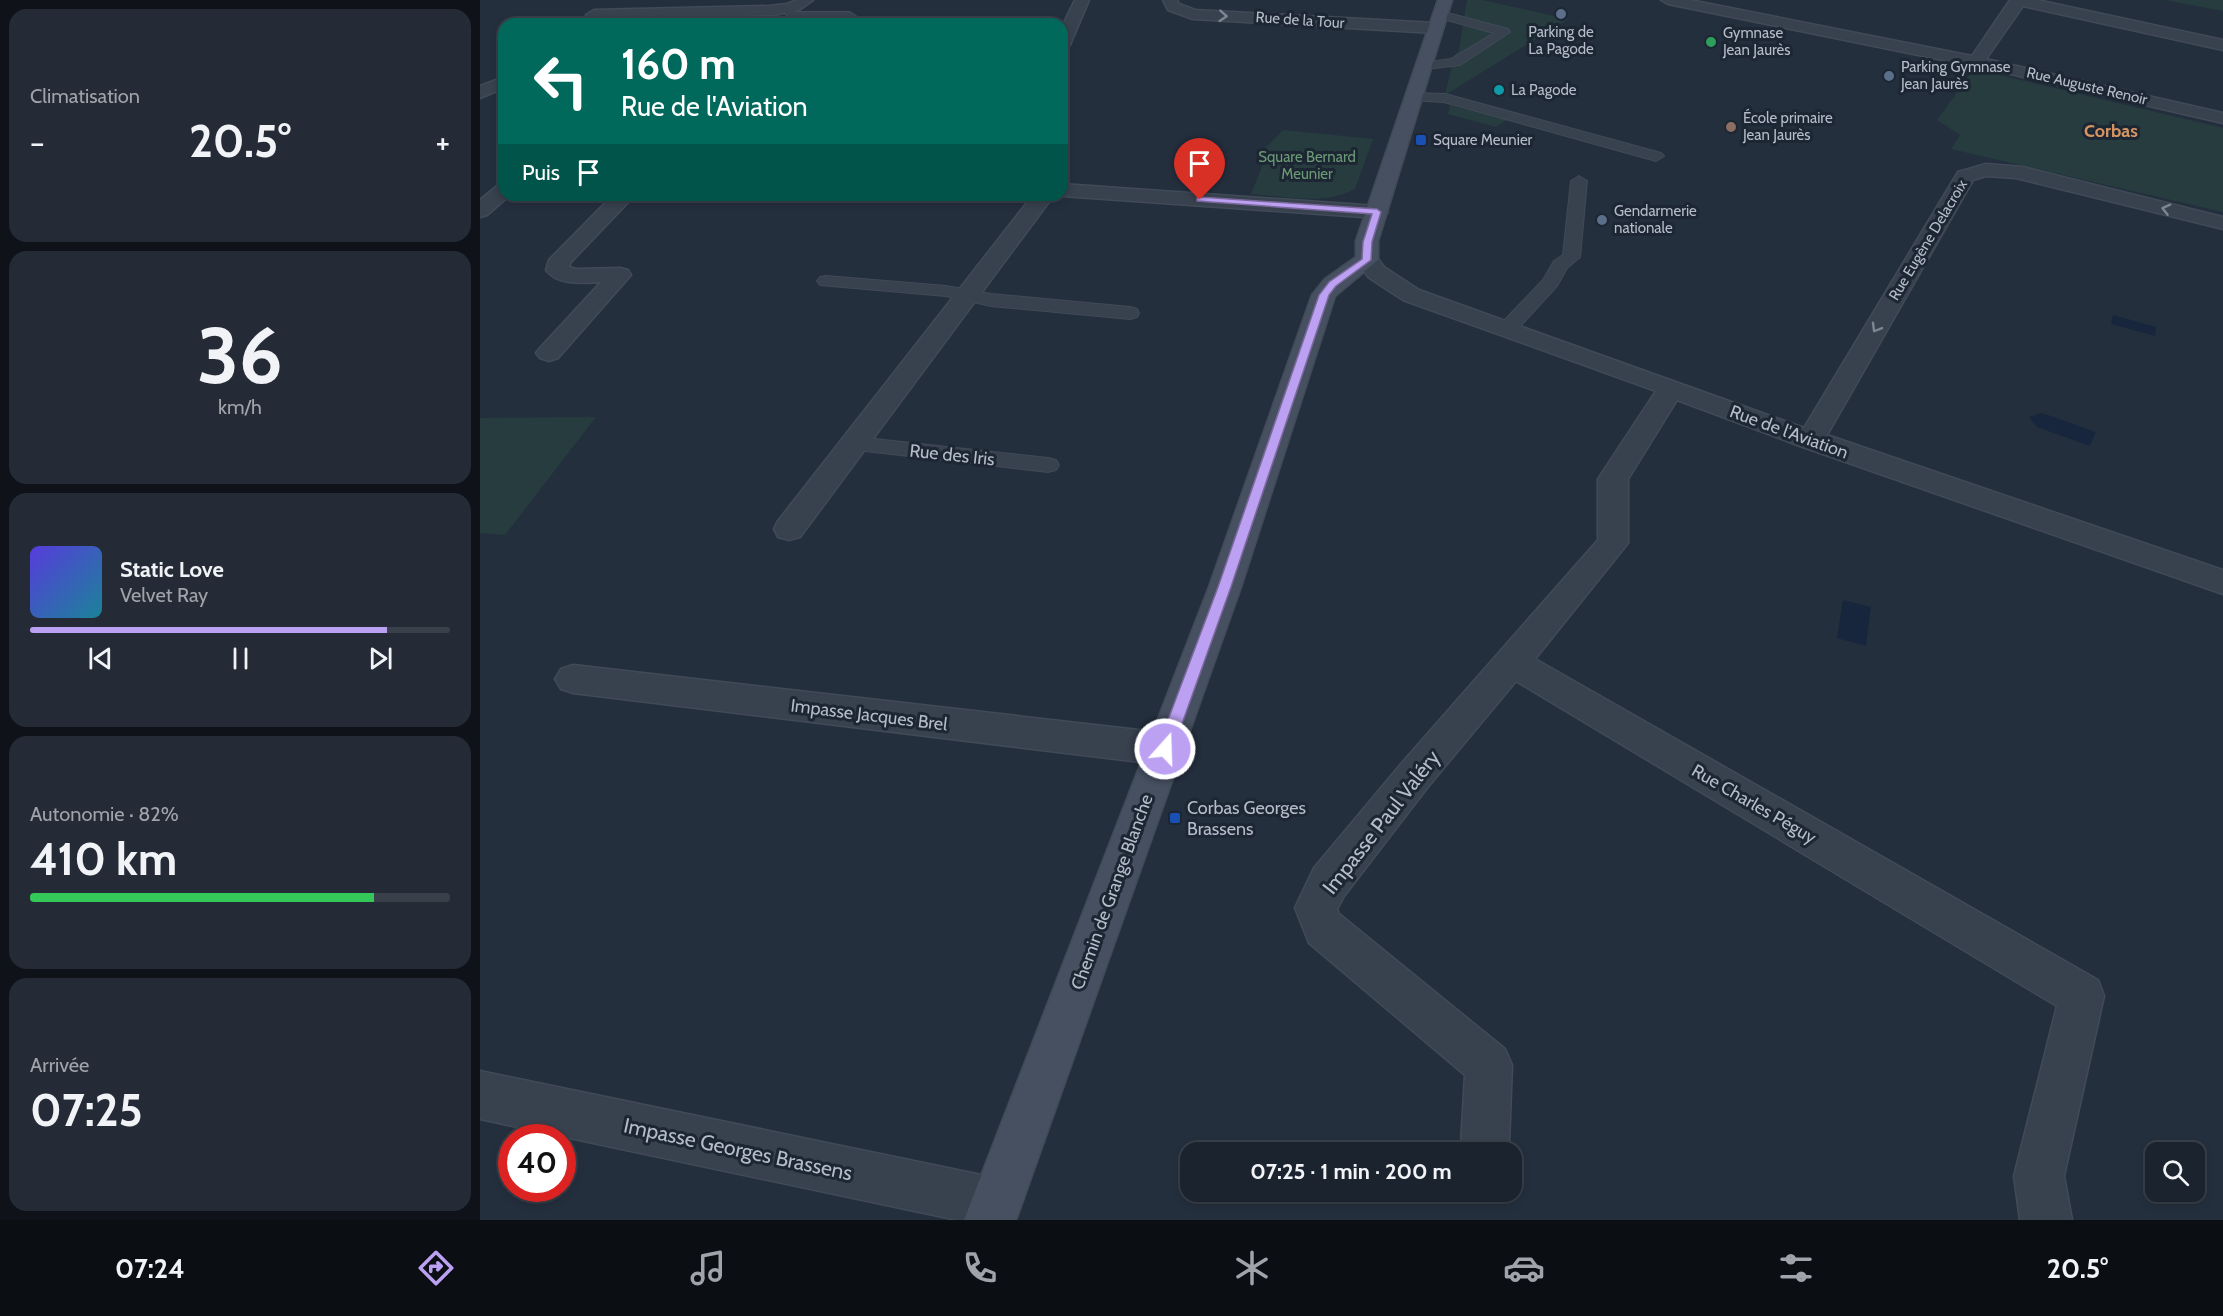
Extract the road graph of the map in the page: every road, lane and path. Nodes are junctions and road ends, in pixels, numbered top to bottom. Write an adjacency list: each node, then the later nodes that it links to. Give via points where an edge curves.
1 (614, 0): 9 (street)
2 (806, 0): 7 (street)
3 (1082, 0): 12 (street)
4 (1170, 0): 8 (street, Rue de la Tour, one-way to 8, via 1173,7 1193,14)
5 (2018, 0): 13 (street); 14 (street)
6 (1675, 1): 14 (street, Rue Auguste Renoir)
7 (787, 9): 10 (street); 11 (lane, via 793,16)
8 (1440, 14): 15 (street); 15 (lane, via 1504,32 1455,62)
9 (591, 18)
10 (624, 18)
11 (848, 18)
12 (1068, 32)
13 (2223, 45)
14 (1976, 62): 19 (street, Rue Auguste Renoir)
15 (1422, 67): 18 (street)
16 (498, 85): 17 (street)
17 (480, 93)
18 (1413, 97): 20 (lane, via 1445,98); 27 (street)
19 (2223, 118)
20 (1656, 156)
21 (1579, 181): 33 (lane, via 1571,257)
22 (1068, 190): 27 (street)
23 (498, 196): 26 (street)
24 (619, 201): 34 (street, via 560,260 557,270 573,276 620,275)
25 (1039, 201): 31 (street)
26 (480, 212)
27 (1377, 212): 29 (street, via 1367,242)
28 (2223, 223): 36 (street, Rue Eugène Delacroix, one-way to 36, via 2023,173 2003,169 1973,171 1965,176)
29 (1367, 260): 33 (street, Rue de l'Aviation, via 1376,272 1412,295); 43 (street, Chemin de Grange Blanche, via 1324,295 1225,587)
30 (826, 281): 31 (lane)
31 (968, 296): 32 (lane); 37 (street)
32 (1130, 313)
33 (1507, 329): 35 (street, Rue de l'Aviation)
34 (549, 353)
35 (1671, 388): 36 (street, Rue de l'Aviation); 41 (street, via 1613,478 1613,543)
36 (1810, 440): 40 (street, Rue de l'Aviation)
37 (856, 444): 38 (lane, Rue des Iris); 39 (street)
38 (1048, 465)
39 (789, 529)
40 (2223, 582)
41 (1512, 662): 45 (street, Impasse Paul Valéry, via 1350,855 1329,882 1316,908 1324,928 1489,1065); 47 (street, Rue Charles Péguy, via 2082,996 2039,1176)
42 (573, 679): 43 (street, Impasse Jacques Brel)
43 (1165, 749): 46 (street, Chemin de Grange Blanche)
44 (480, 1095): 46 (street, Impasse Georges Brassens)
45 (1485, 1142)
46 (993, 1212)
47 (2046, 1220)

